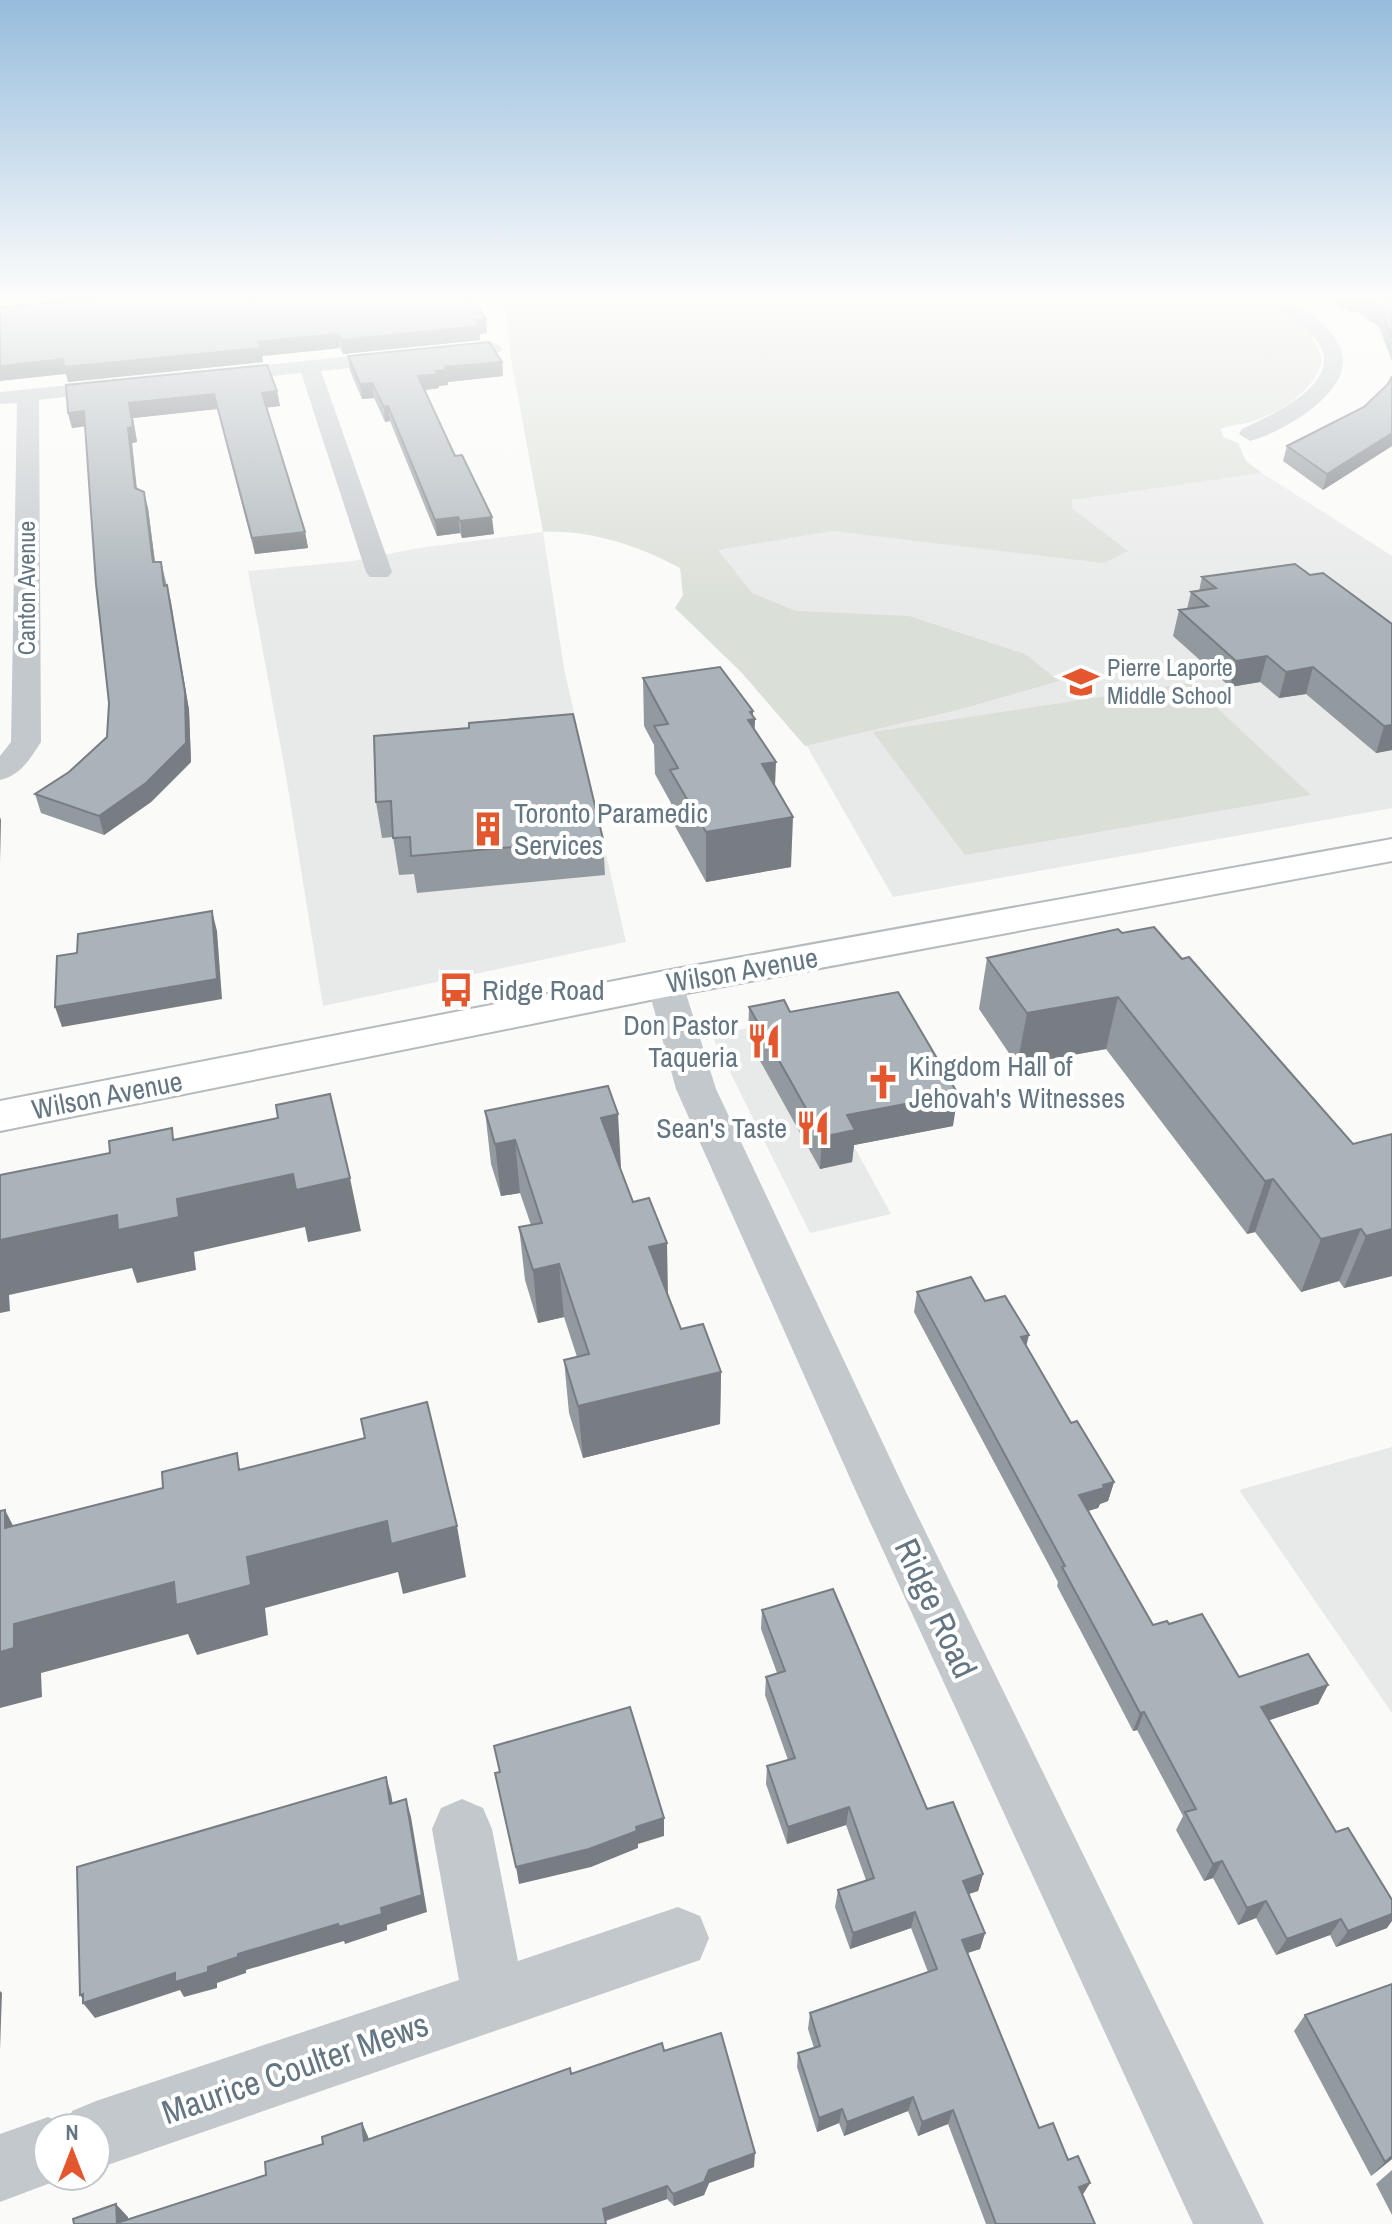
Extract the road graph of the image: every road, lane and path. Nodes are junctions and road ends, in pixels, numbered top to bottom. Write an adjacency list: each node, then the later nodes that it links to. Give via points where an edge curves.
1 (28, 402): 6 (street, Canton Avenue, via 26,742)
2 (321, 402): 5 (street)
3 (1306, 402): 4 (street)
4 (1250, 434)
5 (379, 572)
6 (0, 771)
7 (1392, 850): 8 (main road, Wilson Avenue)
8 (665, 984): 9 (main road, Wilson Avenue); 16 (street, Ridge Road, via 703,1103)
9 (0, 1116)
10 (462, 1829): 12 (street)
11 (678, 1938): 12 (street, Maurice Coulter Mews)
12 (494, 2001): 13 (street, Maurice Coulter Mews)
13 (112, 2130)
14 (32, 2157): 15 (street)
15 (0, 2168)
16 (1229, 2224)

